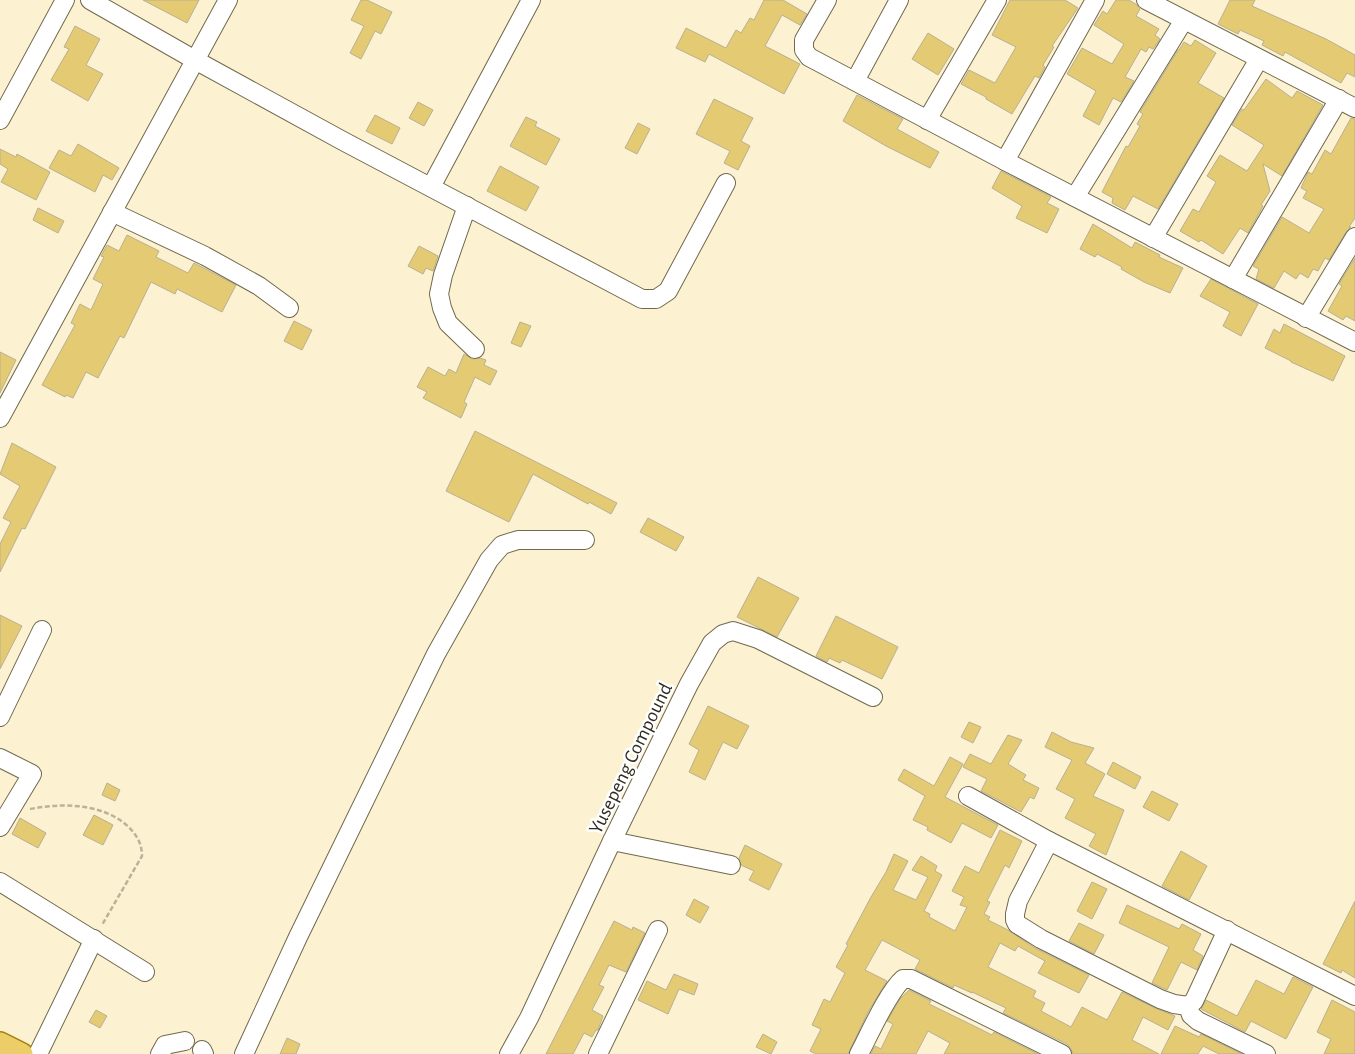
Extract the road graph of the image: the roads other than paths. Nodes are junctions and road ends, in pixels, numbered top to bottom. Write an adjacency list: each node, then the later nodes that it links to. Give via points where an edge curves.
1 (64, 0): 16 (street)
2 (90, 0): 12 (street)
3 (228, 0): 12 (street)
4 (531, 0): 20 (street)
5 (827, 0): 13 (street, via 804,40 804,50 808,56)
6 (899, 0): 13 (street)
7 (997, 0): 17 (street)
8 (1096, 0): 18 (street)
9 (1146, 0): 10 (street)
10 (1184, 20): 11 (street); 21 (street)
11 (1258, 59): 14 (street); 25 (street)
12 (194, 60): 20 (street); 23 (street)
13 (855, 81): 17 (street)
14 (1339, 99): 15 (street); 26 (street)
15 (1355, 108)
16 (0, 120)
17 (927, 120): 18 (street)
18 (1005, 161): 21 (street)
19 (726, 183): 22 (street, via 668,291 650,300 642,299)
20 (431, 187): 22 (street)
21 (1075, 197): 25 (street)
22 (467, 206): 30 (street, via 443,275 440,294 448,323)
23 (112, 212): 27 (street, via 205,256 259,286); 31 (street)
24 (1355, 237): 28 (street)
25 (1153, 238): 26 (street)
26 (1233, 279): 28 (street)
27 (289, 308)
28 (1306, 318): 29 (street)
29 (1355, 342)
30 (475, 349)
31 (6, 394): 32 (street)
32 (0, 418)
33 (585, 540): 55 (street, via 518,540 502,545 489,560 436,654)
34 (42, 630): 36 (street)
35 (873, 698): 40 (street, Yusepeng Compound, via 758,639 733,631 723,634 712,643 690,684)
36 (0, 717)
37 (0, 758): 39 (street, via 32,774)
38 (968, 796): 41 (street)
39 (0, 827)
40 (612, 841): 42 (street); 56 (street, Yusepeng Compound)
41 (1049, 841): 45 (street); 49 (street, via 1018,901 1015,920 1018,924 1041,939 1160,999)
42 (731, 865)
43 (0, 882): 46 (street)
44 (658, 930): 57 (street)
45 (1227, 930): 48 (street); 49 (street, via 1194,1001)
46 (94, 939): 47 (street); 53 (street)
47 (145, 972)
48 (1355, 996)
49 (1188, 1006): 60 (street, via 1198,1021)
50 (185, 1040): 54 (street, via 166,1045)
51 (0, 1043): 52 (main road)
52 (22, 1054)
53 (38, 1054)
54 (160, 1054)
55 (244, 1054)
56 (509, 1054)
57 (598, 1054)
58 (859, 1054): 59 (street, via 889,997 903,979 911,979)
59 (1062, 1054)
60 (1266, 1054)

